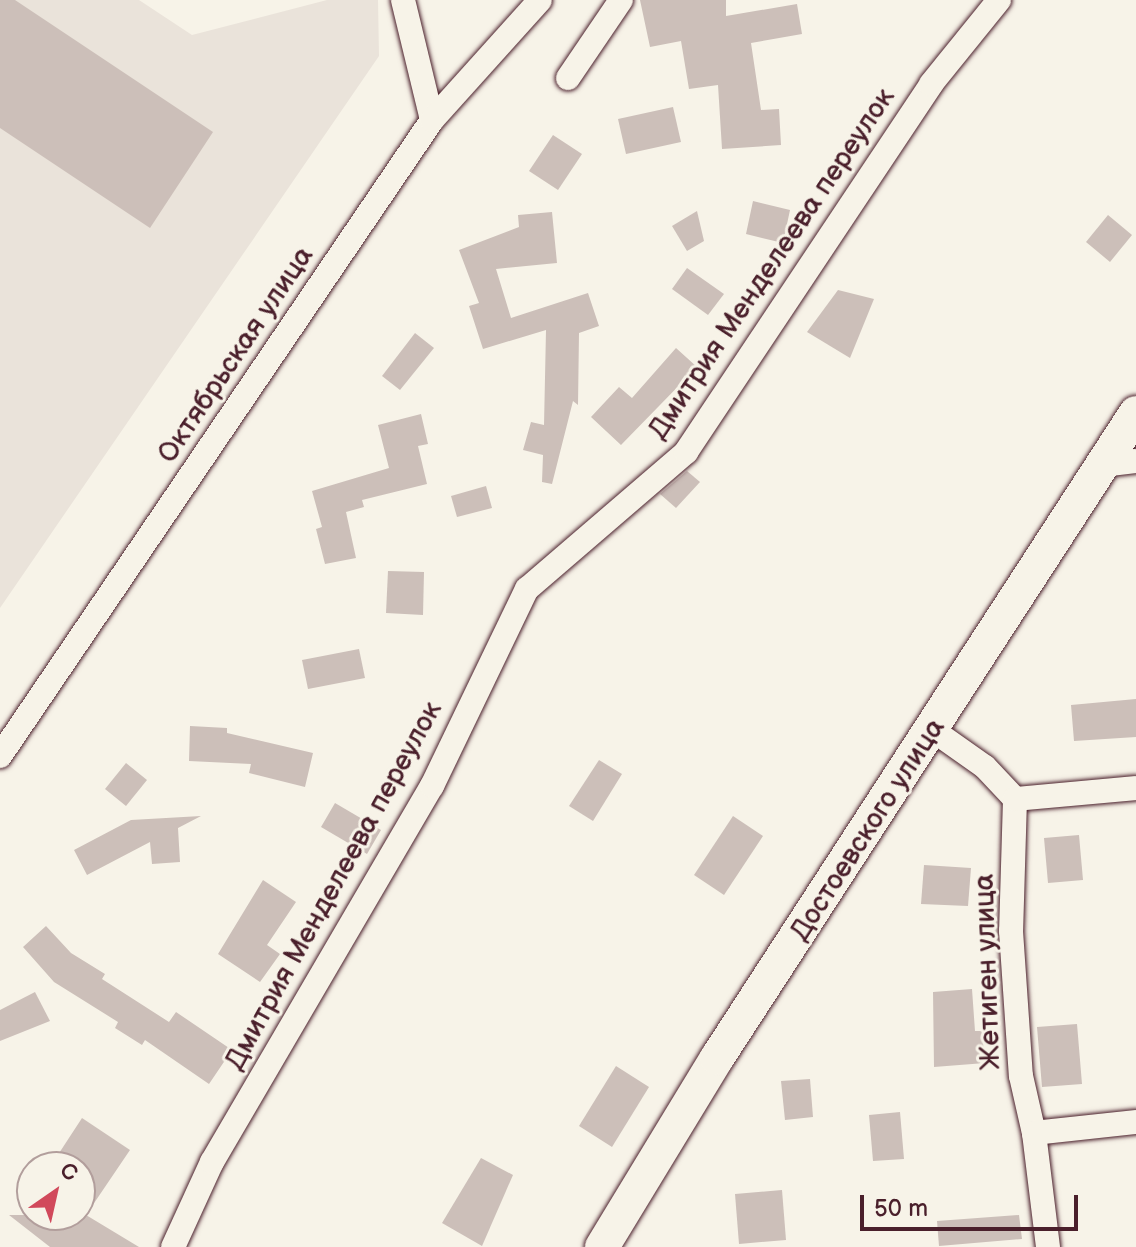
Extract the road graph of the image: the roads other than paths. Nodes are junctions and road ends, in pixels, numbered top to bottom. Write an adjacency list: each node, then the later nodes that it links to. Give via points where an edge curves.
1 (403, 0): 6 (street)
2 (540, 0): 6 (street, Октябрьская улица)
3 (621, 0): 5 (street)
4 (999, 0): 16 (street, Дмитрия Менделеева переулок, via 931,84 686,452 527,589 432,786 212,1162)
5 (568, 78)
6 (432, 120): 10 (street, Октябрьская улица)
7 (1136, 413): 8 (street, Достоевского улица)
8 (1120, 463): 9 (street, Достоевского улица)
9 (934, 731): 12 (street, via 985,767); 15 (street, Достоевского улица, via 717,1058)
10 (0, 756)
11 (1136, 788): 12 (street)
12 (1015, 799): 14 (street, Жетиген улица, via 1011,931 1021,1076)
13 (1136, 1122): 14 (street)
14 (1034, 1133): 19 (street, Жетиген улица)
15 (625, 1209): 17 (street, Достоевского улица); 18 (street)
16 (173, 1247)
17 (602, 1247)
18 (630, 1247)
19 (1048, 1247)

